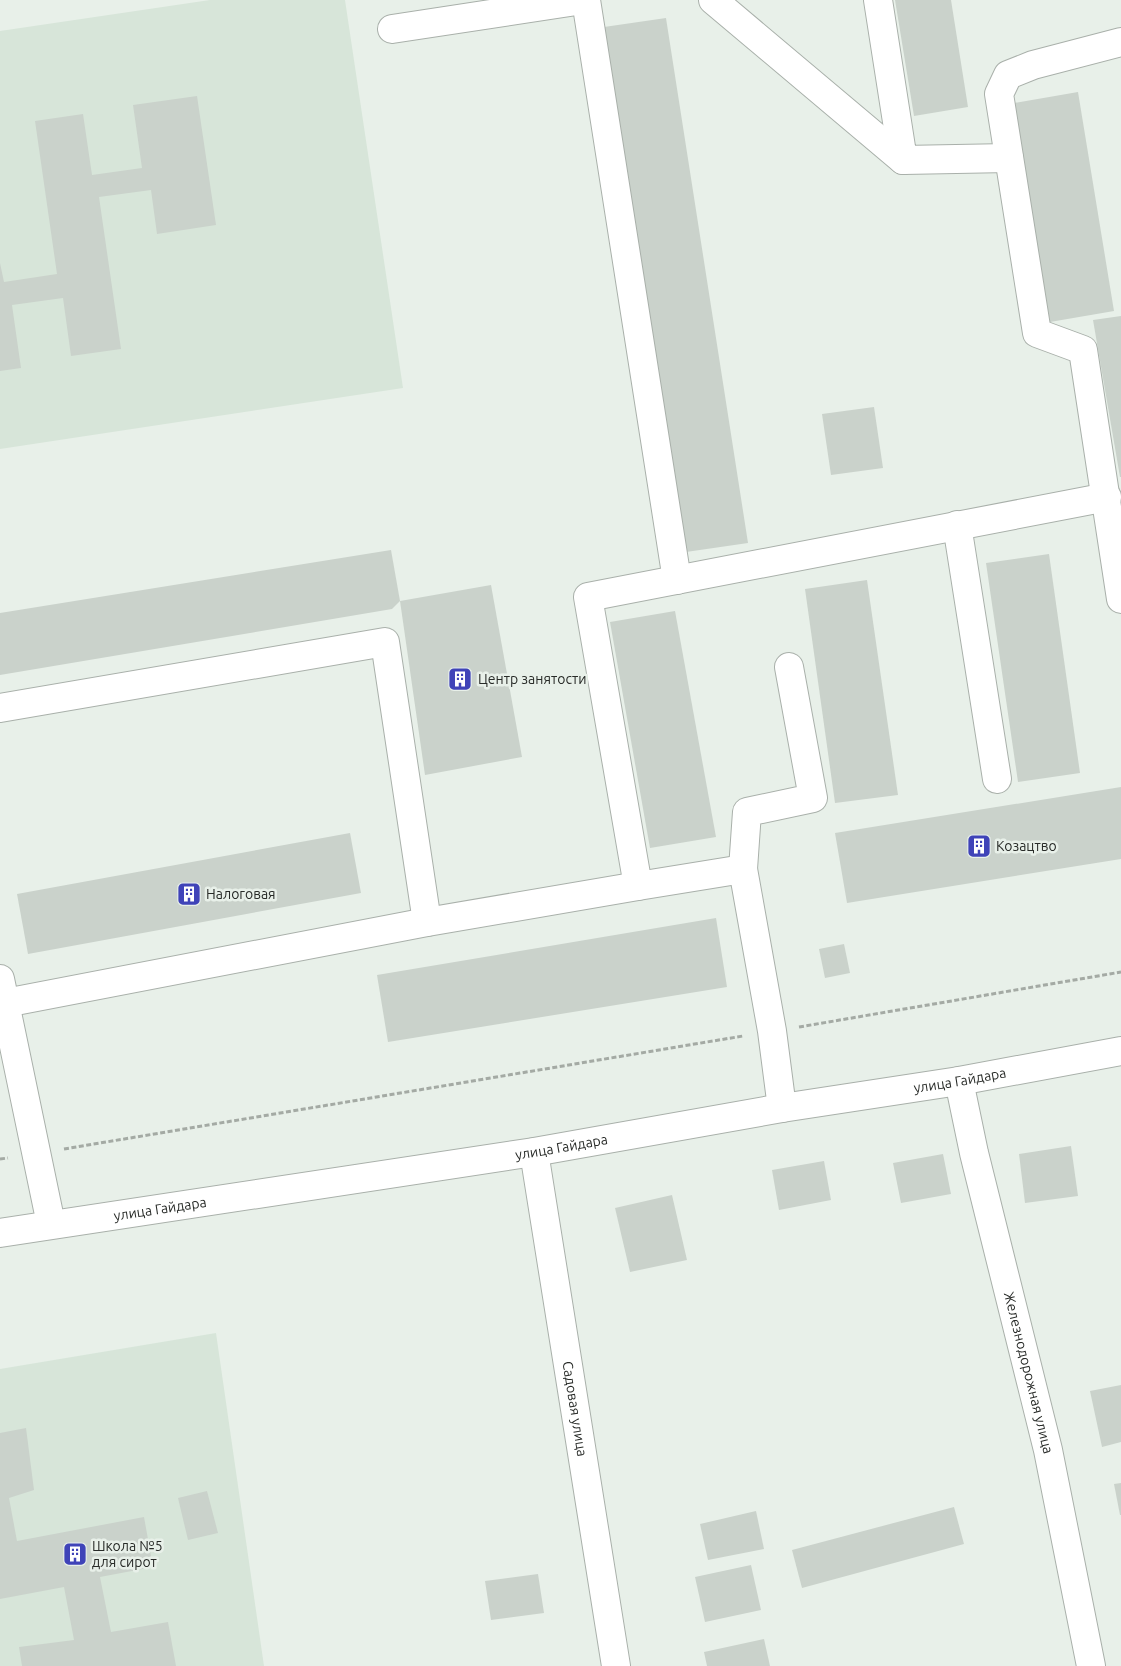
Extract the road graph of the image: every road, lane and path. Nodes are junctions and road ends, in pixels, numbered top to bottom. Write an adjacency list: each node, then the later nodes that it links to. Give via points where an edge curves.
1 (584, 0): 4 (street); 10 (street)
2 (713, 0): 7 (street)
3 (878, 0): 7 (street)
4 (392, 29)
5 (1121, 42): 6 (street, via 1033,65 1008,75 999,94)
6 (1008, 158): 7 (street); 8 (street, via 1037,333 1083,350)
7 (903, 160)
8 (1107, 497): 9 (street); 11 (street)
9 (957, 525): 10 (street); 14 (street)
10 (677, 580): 16 (street, via 588,597)
11 (1121, 599)
12 (789, 667): 15 (street, via 813,798 747,812)
13 (0, 708): 17 (street, via 385,642)
14 (997, 779)
15 (743, 869): 16 (street); 20 (street)
16 (638, 886): 17 (street)
17 (427, 922): 19 (street)
18 (1121, 972): 20 (path)
19 (1, 995): 25 (street)
20 (772, 1031): 23 (street); 25 (path)
21 (1121, 1051): 22 (street, улица Гайдара)
22 (959, 1082): 23 (street, улица Гайдара); 29 (street, Железнодорожная улица, via 1048,1450)
23 (782, 1108): 24 (street, улица Гайдара)
24 (534, 1152): 26 (street, улица Гайдара); 28 (street, Садовая улица)
25 (36, 1153): 26 (street)
26 (51, 1224): 27 (street, улица Гайдара)
27 (0, 1233)
28 (616, 1666)
29 (1091, 1666)

